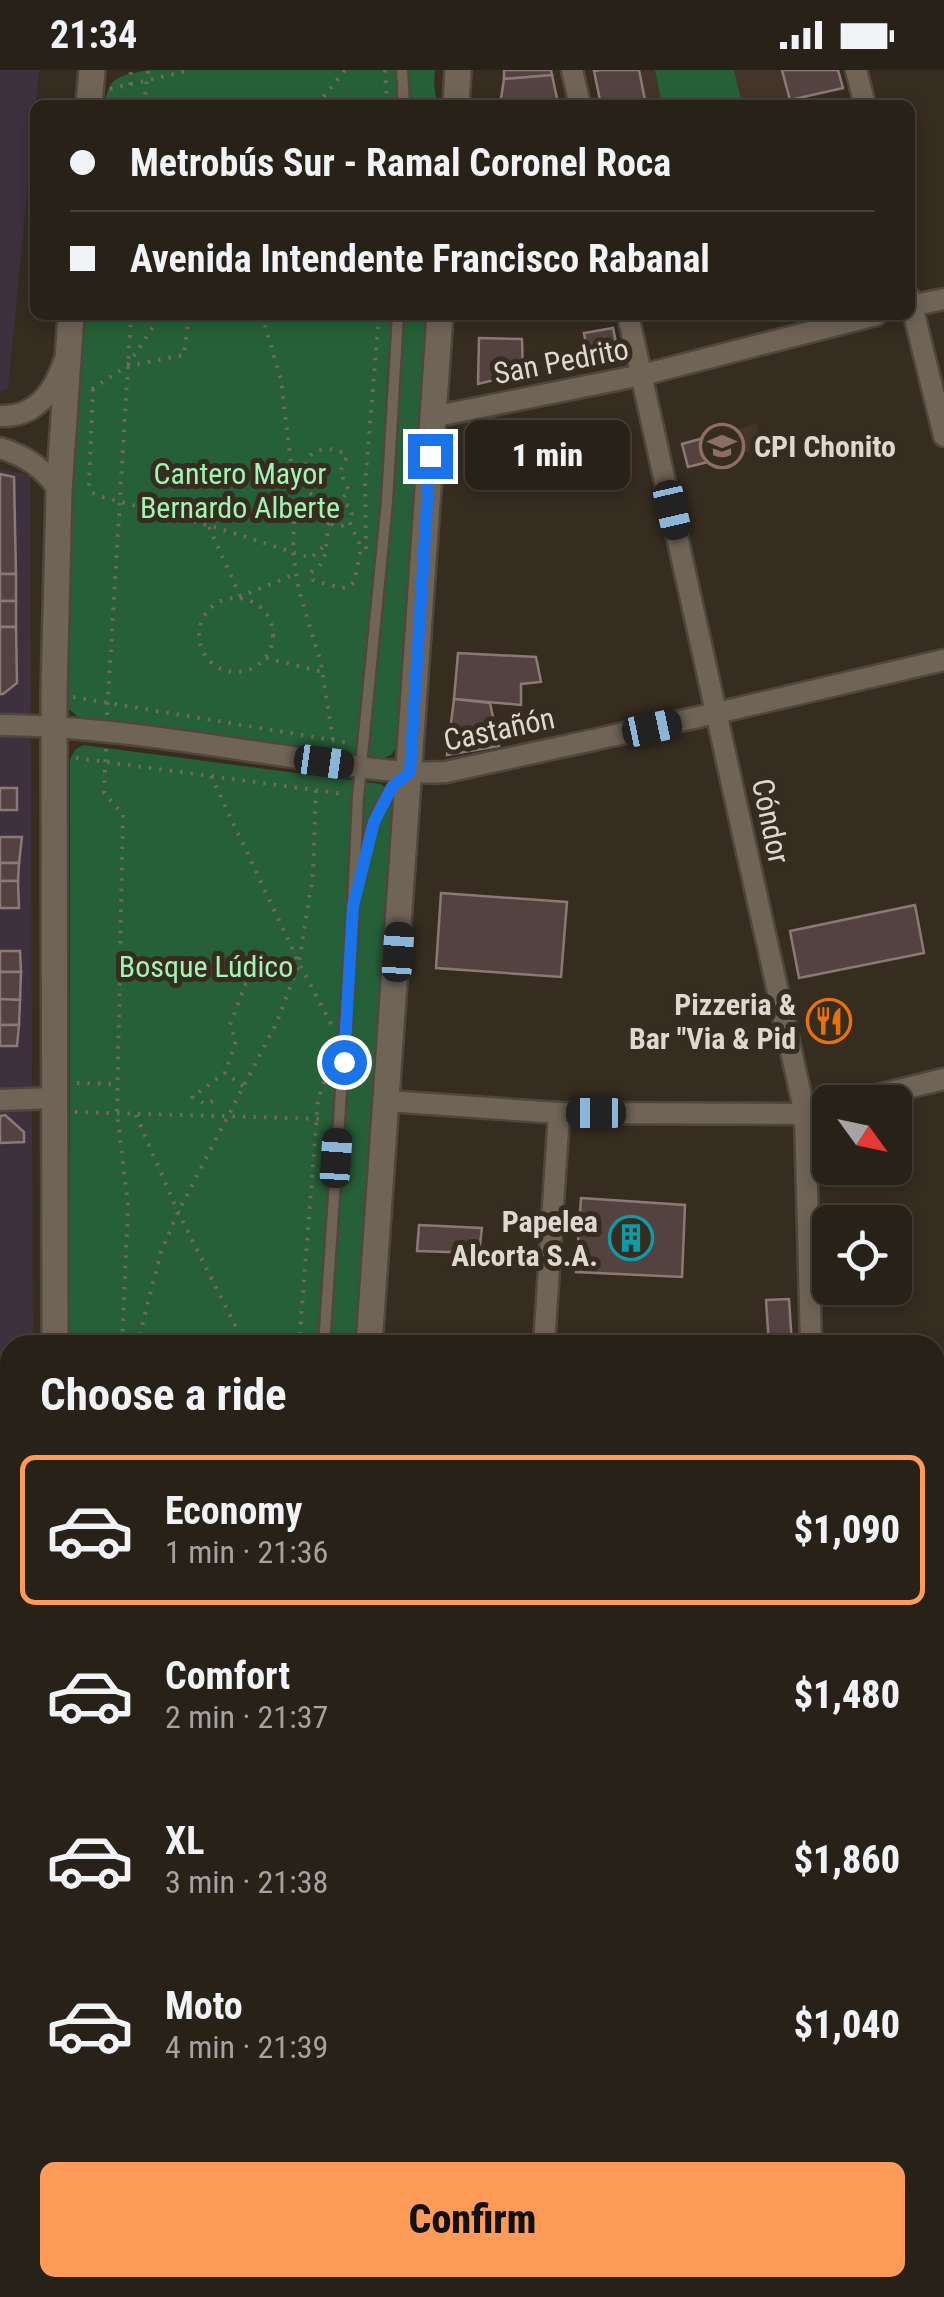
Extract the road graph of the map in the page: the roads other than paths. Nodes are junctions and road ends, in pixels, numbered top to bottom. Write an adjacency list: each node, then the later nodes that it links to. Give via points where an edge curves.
1 (402, 70): 5 (lane)
2 (458, 70): 6 (main road)
3 (572, 70): 7 (street)
4 (856, 70): 8 (street)
5 (404, 100)
6 (456, 100)
7 (579, 100)
8 (864, 100)
9 (944, 298): 10 (street)
10 (915, 302)
11 (915, 319): 21 (street)
12 (71, 320): 17 (main road)
13 (398, 320): 28 (lane)
14 (440, 320): 20 (main road)
15 (629, 320): 18 (street, Cóndor)
16 (857, 320): 18 (street, San Pedrito)
17 (68, 350): 19 (street, via 60,374 32,410); 23 (main road)
18 (642, 376): 20 (street, San Pedrito); 25 (street, Cóndor)
19 (0, 416)
20 (432, 417): 29 (main road)
21 (944, 436)
22 (0, 448): 23 (street, via 40,468)
23 (59, 491): 27 (main road)
24 (944, 660): 25 (street, Castañón)
25 (717, 714): 29 (street, Castañón, via 446,772); 38 (street, Cóndor)
26 (0, 725): 27 (street, Castañón)
27 (54, 725): 28 (street, Castañón); 33 (main road)
28 (361, 756): 29 (street, Castañón); 30 (lane)
29 (410, 772): 30 (lane, via 392,787 374,822); 35 (main road)
30 (353, 906): 40 (lane)
31 (944, 1079): 32 (street)
32 (912, 1087)
33 (54, 1097): 34 (street); 39 (main road)
34 (0, 1100)
35 (387, 1100): 37 (street); 41 (main road)
36 (812, 1112): 38 (street)
37 (560, 1113): 38 (street); 42 (street)
38 (804, 1114): 43 (street, Cóndor)
39 (55, 1335)
40 (325, 1335)
41 (370, 1335)
42 (545, 1335)
43 (810, 1335)

